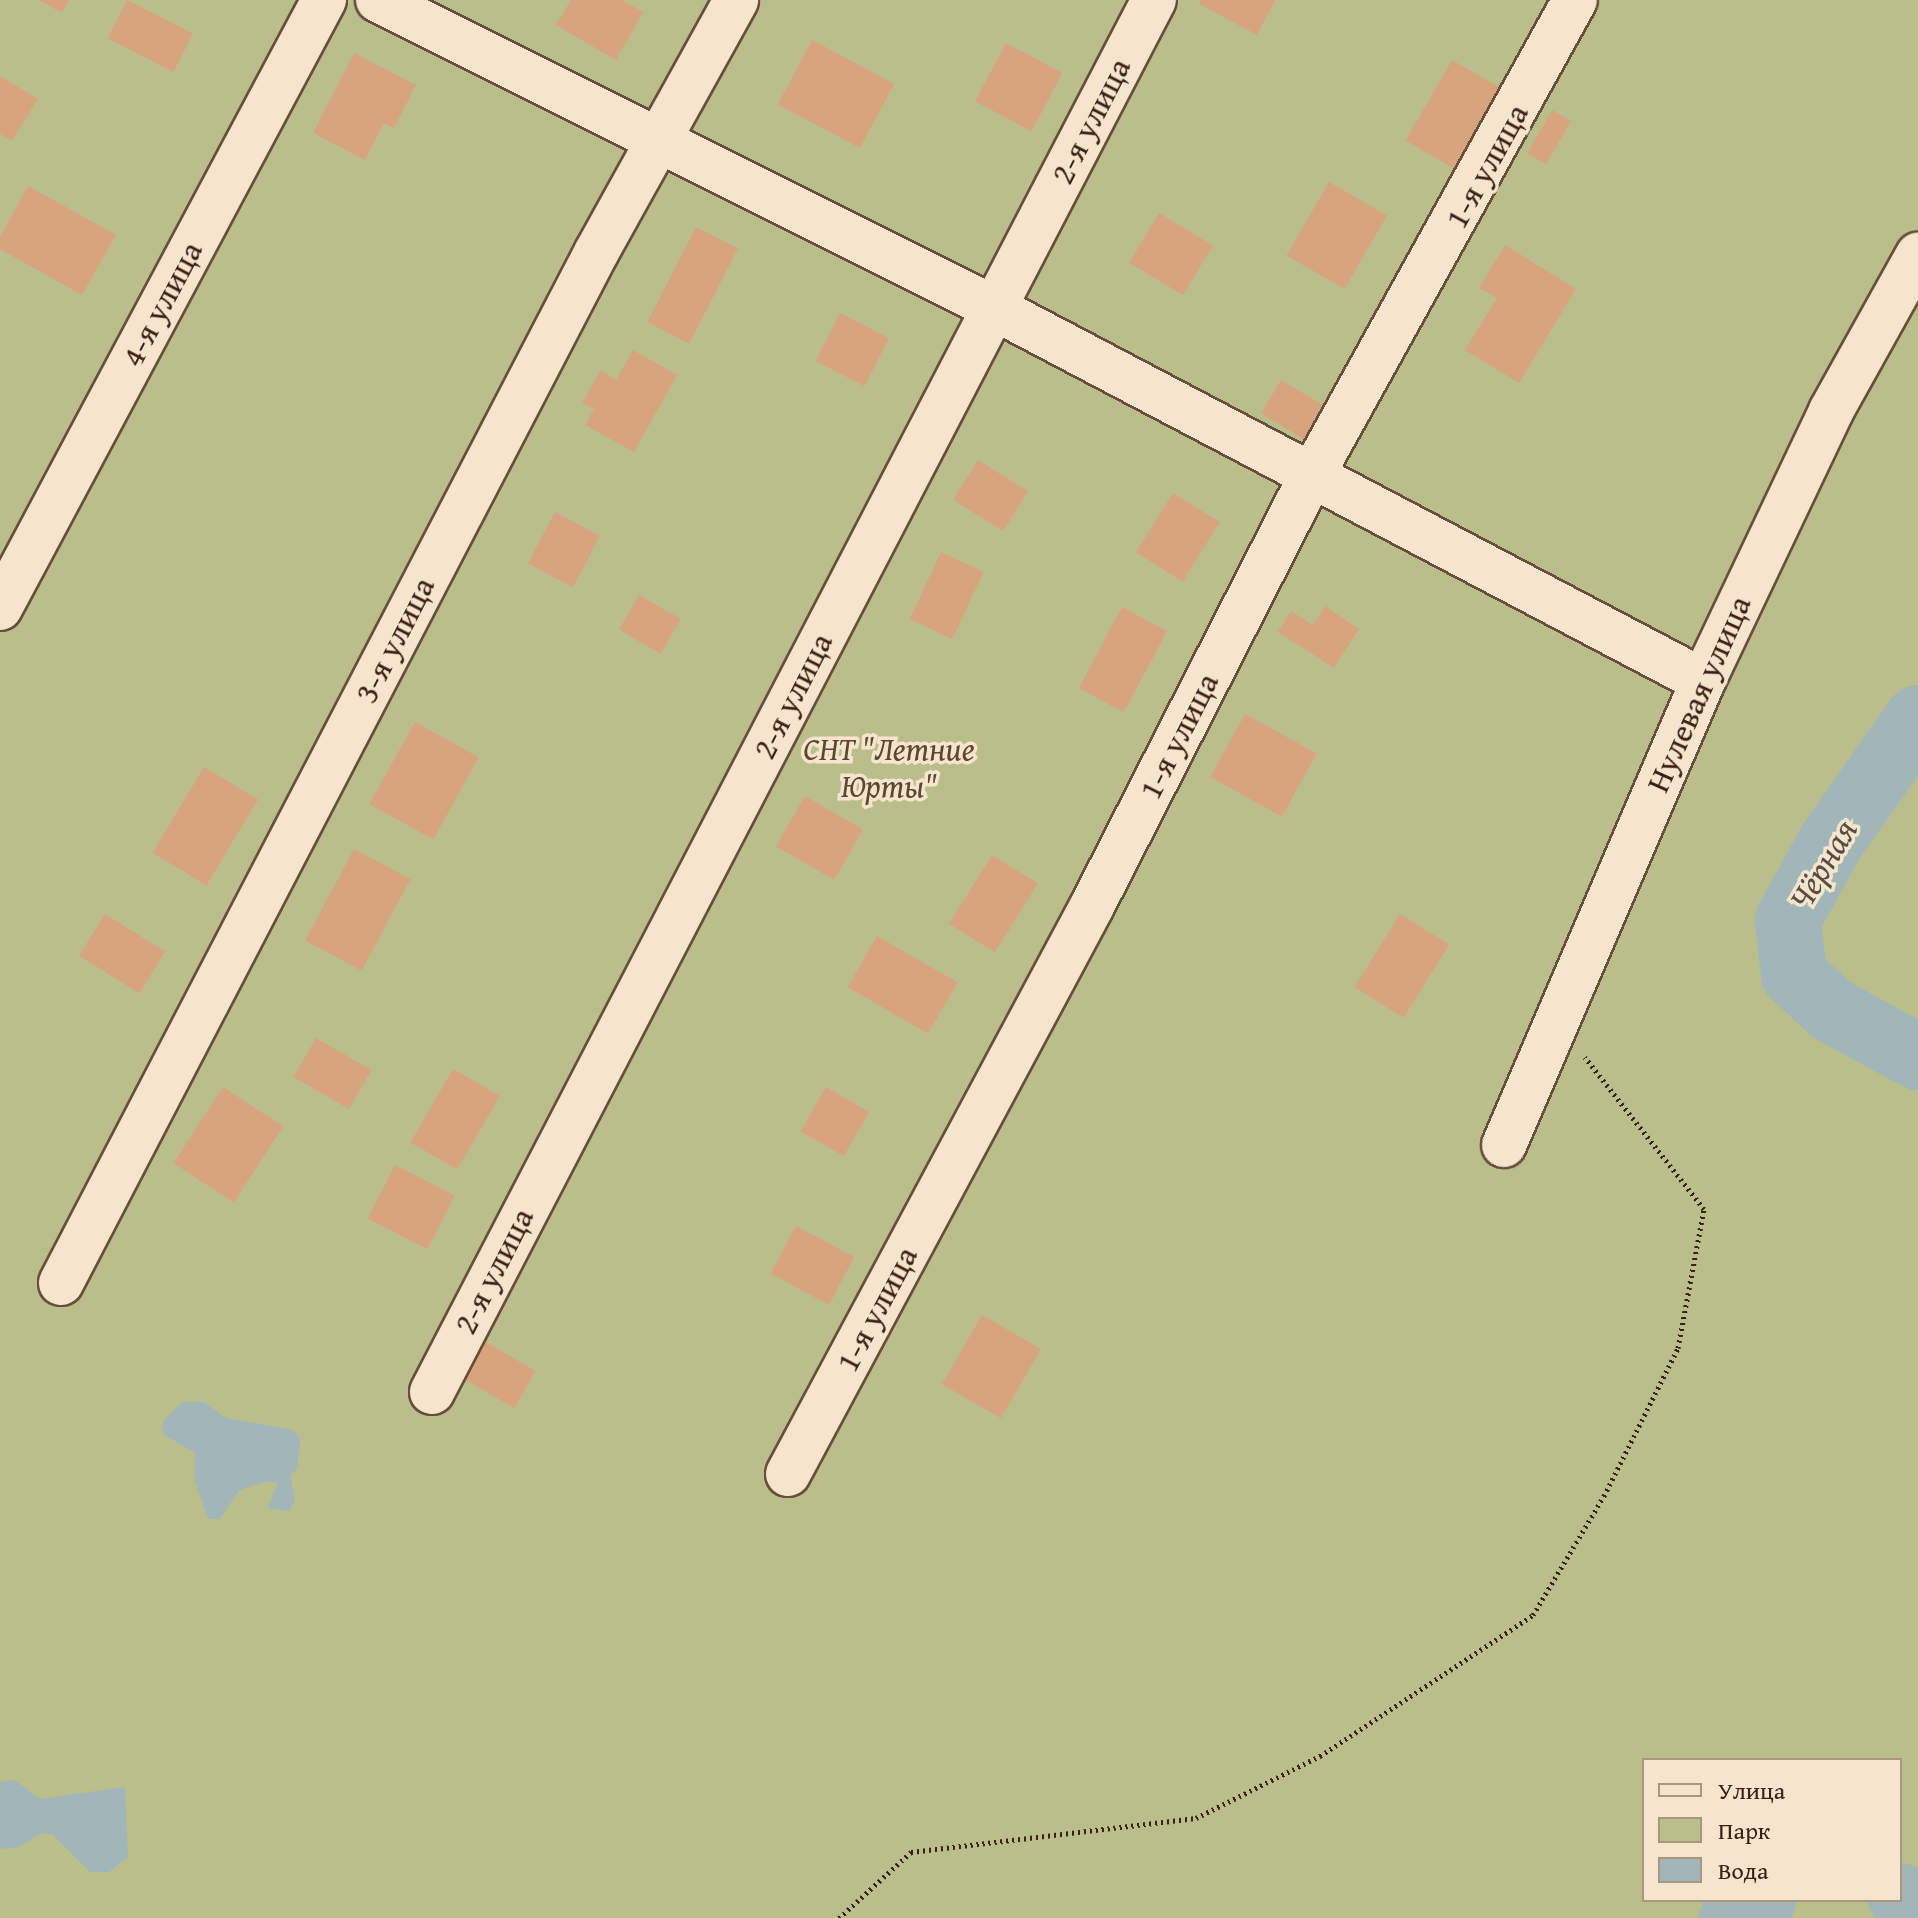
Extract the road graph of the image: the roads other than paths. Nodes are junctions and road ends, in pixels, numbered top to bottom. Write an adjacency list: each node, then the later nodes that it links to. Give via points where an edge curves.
1 (324, 0): 10 (street, 4-я улица)
2 (378, 0): 6 (street)
3 (736, 0): 6 (street, 3-я улица)
4 (1154, 0): 8 (street, 2-я улица)
5 (1575, 0): 9 (street, 1-я улица)
6 (658, 143): 8 (street); 13 (street, 3-я улица, via 581,281)
7 (1918, 255): 11 (street, Нулевая улица, via 1831,411)
8 (994, 308): 9 (street); 14 (street, 2-я улица)
9 (1311, 477): 11 (street); 15 (street, 1-я улица, via 1092,906)
10 (0, 608)
11 (1703, 681): 12 (street, Нулевая улица)
12 (1504, 1145)
13 (61, 1283)
14 (432, 1392)
15 (788, 1474)

